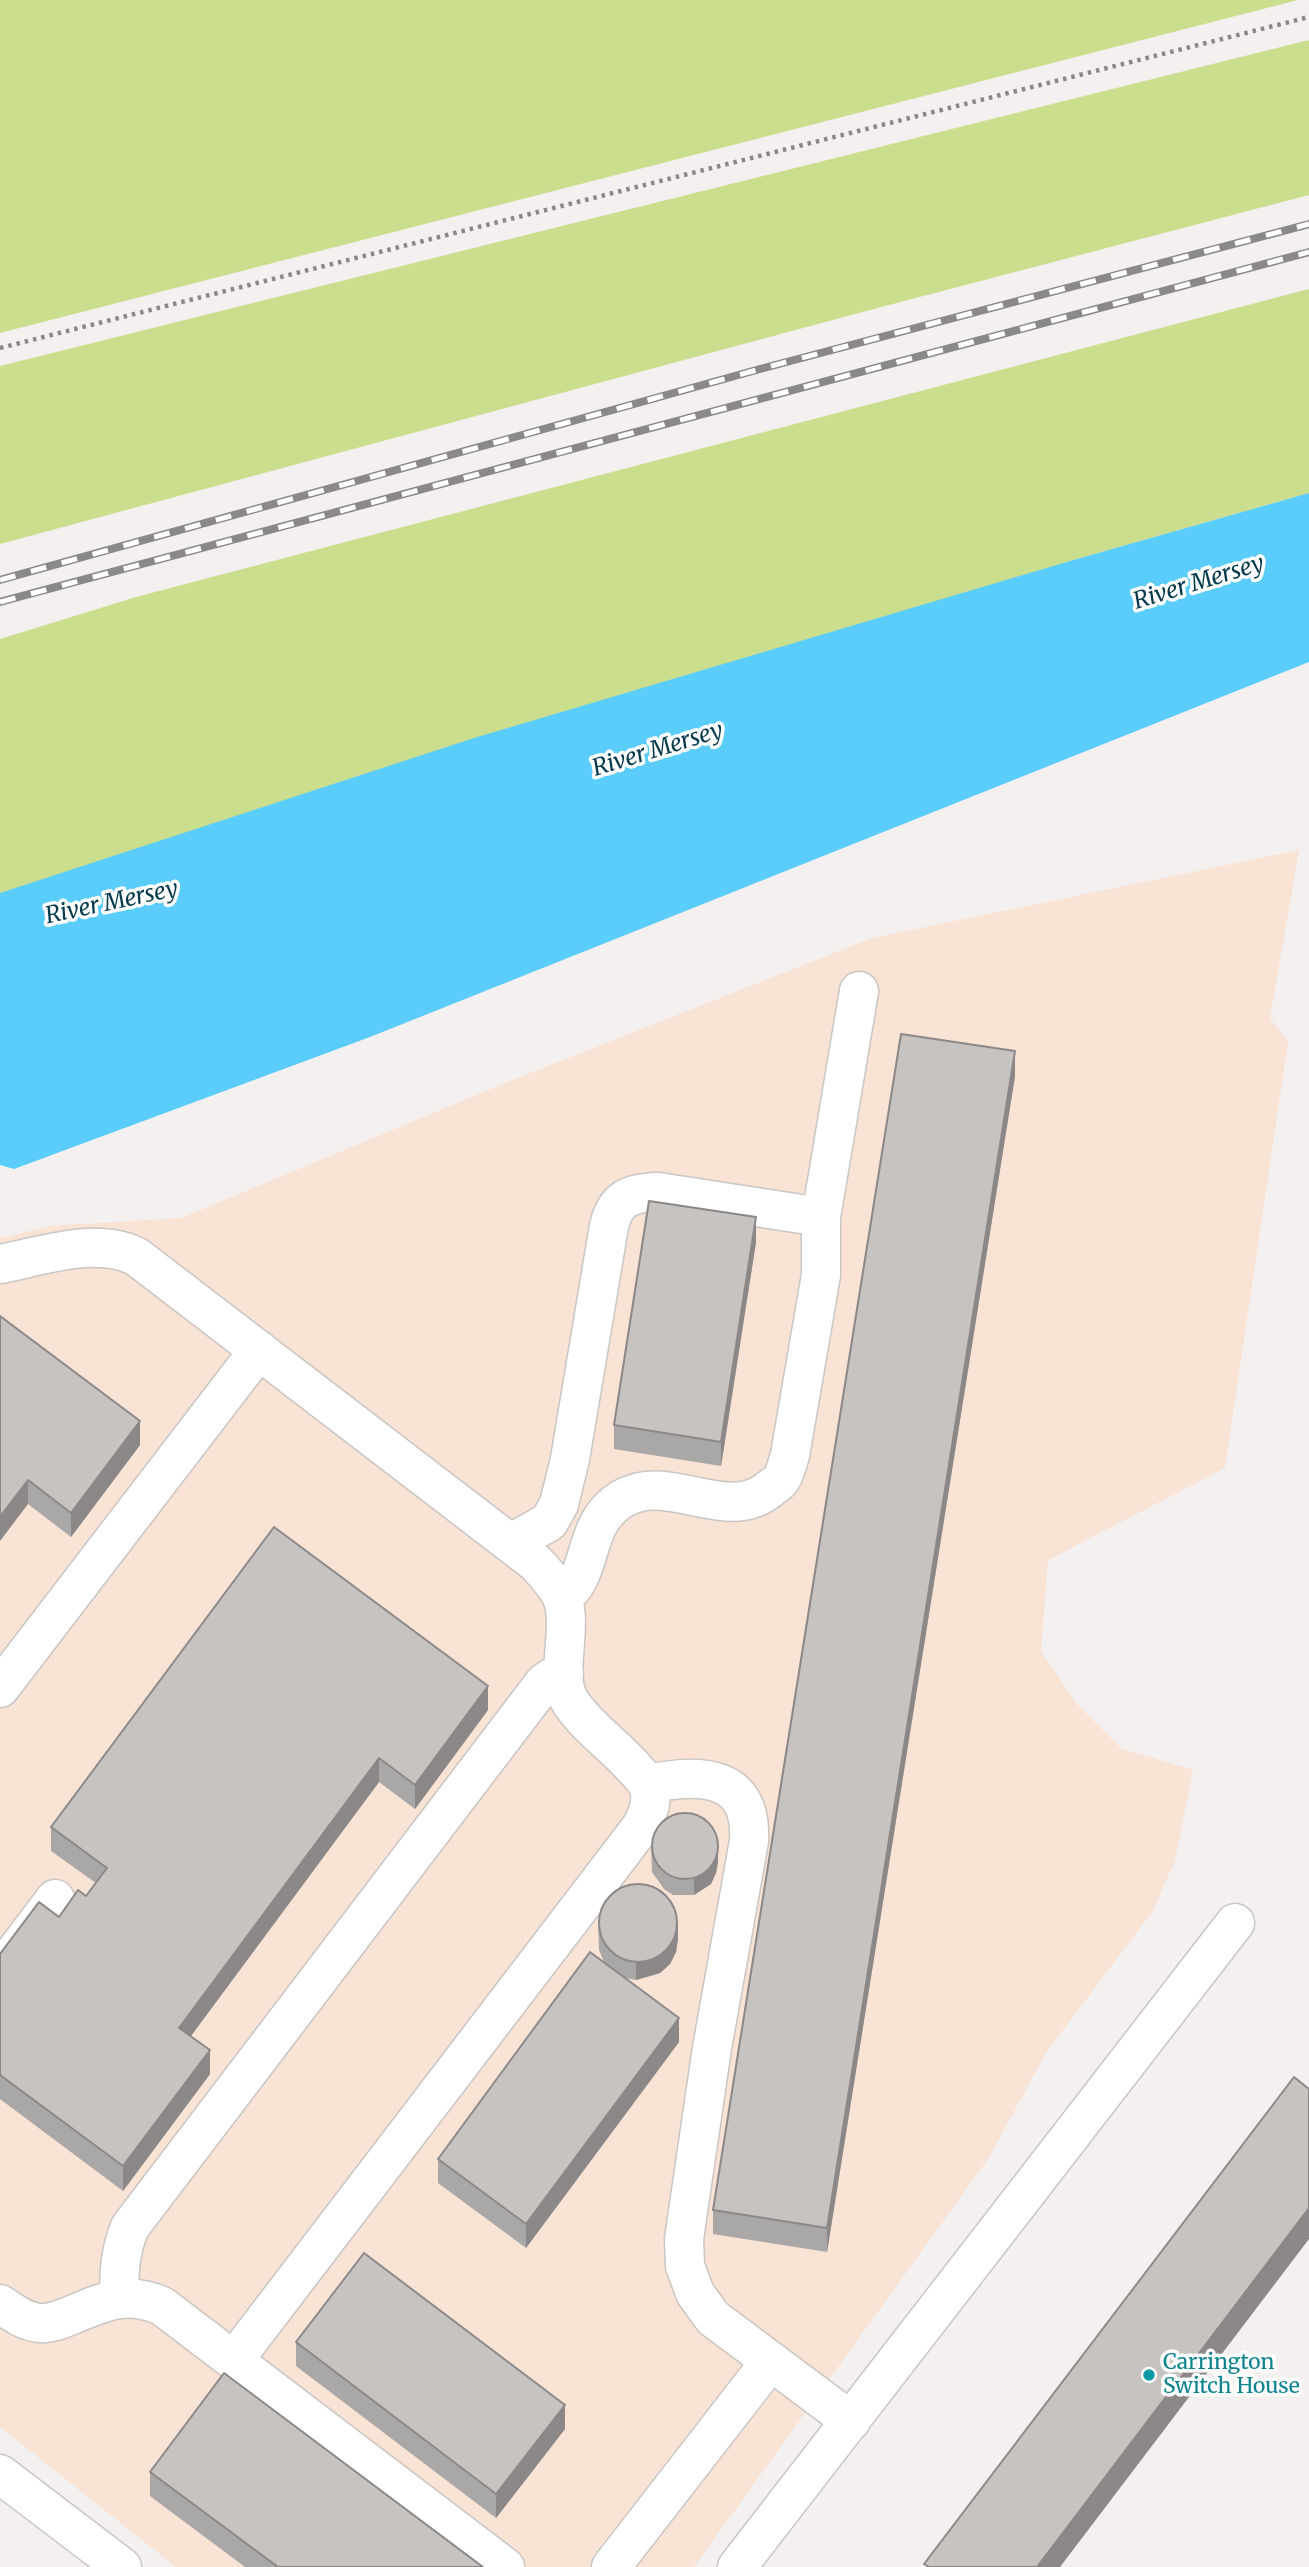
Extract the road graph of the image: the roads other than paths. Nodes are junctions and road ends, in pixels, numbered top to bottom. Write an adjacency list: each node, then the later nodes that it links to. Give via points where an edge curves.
1 (859, 991): 2 (lane)
2 (821, 1217): 5 (lane, via 658,1192 640,1192 623,1199 612,1212 609,1226 559,1504 549,1522); 6 (lane, via 821,1275 790,1455 782,1478 764,1495 744,1502 662,1491 623,1498 593,1531 580,1579)
3 (0, 1264): 4 (lane, via 87,1248 123,1250)
4 (259, 1350): 5 (lane); 8 (lane)
5 (511, 1544): 6 (lane, via 536,1563)
6 (562, 1598): 7 (lane)
7 (564, 1673): 9 (lane, via 569,1700 586,1723 616,1747); 13 (lane, via 544,1683 130,2227 120,2261)
8 (0, 1688)
9 (648, 1784): 15 (lane, via 649,1812 641,1827); 16 (lane, via 707,1779 743,1800 750,1821 684,2239 685,2266 695,2293 713,2318)
10 (55, 1899): 12 (lane)
11 (1235, 1923): 17 (lane)
12 (0, 1972)
13 (119, 2298): 14 (lane, via 38,2323); 15 (lane, via 162,2306)
14 (0, 2304)
15 (234, 2360): 21 (lane)
16 (770, 2362): 17 (lane); 22 (lane)
17 (851, 2421): 23 (lane)
18 (0, 2474): 19 (lane)
19 (82, 2555): 20 (lane)
20 (122, 2567)
21 (505, 2567)
22 (611, 2567)
23 (737, 2567)

